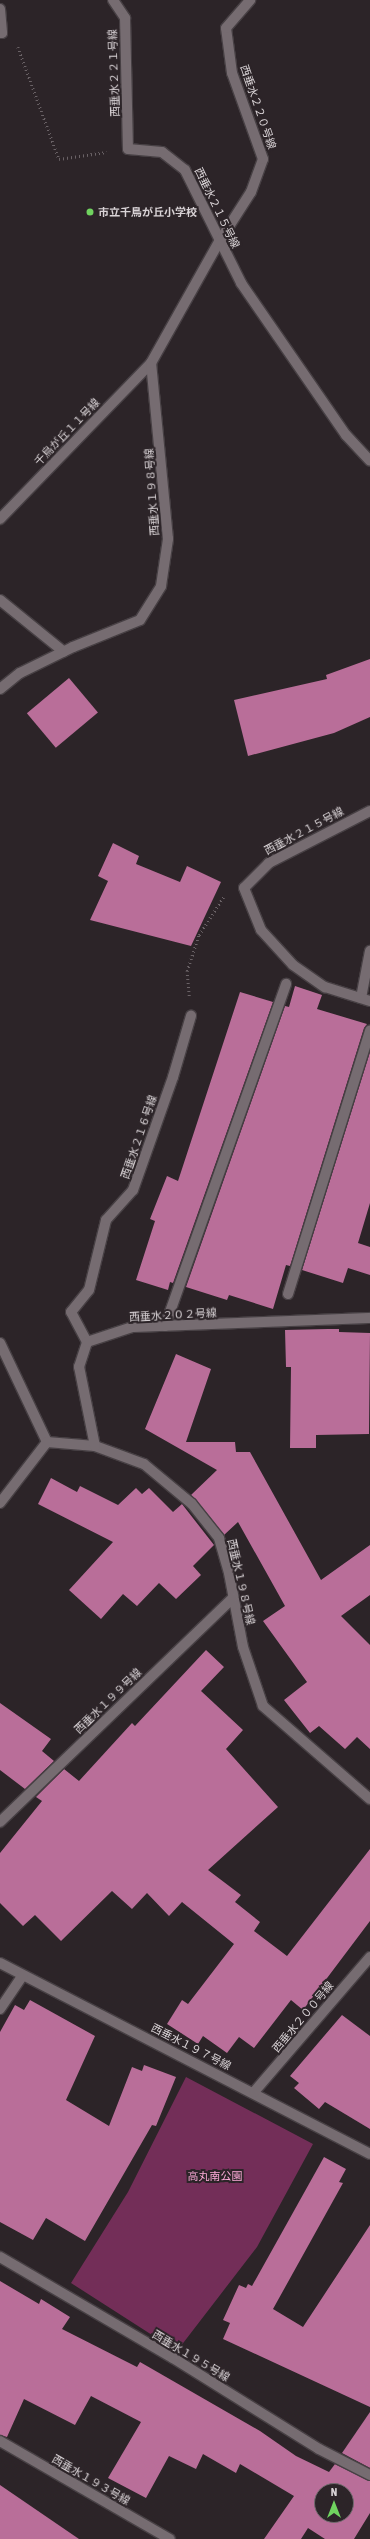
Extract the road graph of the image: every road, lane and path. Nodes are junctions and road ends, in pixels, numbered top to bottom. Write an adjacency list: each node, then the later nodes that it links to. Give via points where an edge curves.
1 (113, 0): 5 (street, 西垂水２２１号線, via 125,18)
2 (250, 0): 6 (street, 西垂水２２０号線, via 226,28 232,73 264,159 251,192)
3 (0, 9): 4 (street)
4 (1, 33): 5 (path, via 17,44 59,159)
5 (128, 149): 6 (street, 西垂水２１５号線, via 162,152 185,170)
6 (219, 242): 7 (street); 8 (street, 西垂水２１５号線, via 246,290 346,435)
7 (151, 362): 9 (street, 千鳥が丘１１号線); 11 (street, 西垂水１９８号線, via 168,538 161,586 140,620)
8 (370, 461)
9 (0, 519)
10 (0, 600): 11 (street)
11 (64, 652): 12 (street, 西垂水１９８号線, via 20,673)
12 (0, 689)
13 (370, 811): 14 (street, 西垂水２１５号線, via 269,862)
14 (244, 888): 17 (street, via 261,930 293,965 325,987); 18 (path, via 227,892 199,935 187,971)
15 (370, 951): 17 (street)
16 (286, 984): 22 (street)
17 (365, 1000)
18 (191, 1016): 23 (street, 西垂水２１６号線, via 173,1077 133,1190 106,1220 89,1290 71,1312)
19 (370, 1030): 20 (street)
20 (288, 1294)
21 (370, 1318): 22 (street, 西垂水２０２号線)
22 (165, 1326): 23 (street, 西垂水２０２号線, via 132,1327)
23 (87, 1342): 26 (street, via 79,1367)
24 (0, 1343): 25 (street)
25 (47, 1442): 26 (street, 西垂水１９８号線); 27 (street)
26 (95, 1446): 28 (street, 西垂水１９８号線, via 144,1464 192,1504 219,1538)
27 (0, 1503)
28 (233, 1598): 29 (street, 西垂水１９８号線, via 243,1646 263,1706); 30 (street, 西垂水１９９号線)
29 (370, 1799)
30 (0, 1822)
31 (370, 1957): 35 (street, 西垂水２００号線)
32 (0, 1963): 33 (street, 西垂水１９７号線)
33 (22, 1976): 34 (street); 35 (street, 西垂水１９７号線)
34 (0, 2009)
35 (254, 2092): 36 (street, 西垂水１９７号線)
36 (370, 2154)
37 (0, 2256): 39 (street, 西垂水１９５号線, via 173,2358 319,2449)
38 (0, 2442): 40 (street, 西垂水１９３号線)
39 (370, 2475)
40 (158, 2536): 41 (street, 西垂水１９３号線)
41 (170, 2539)

